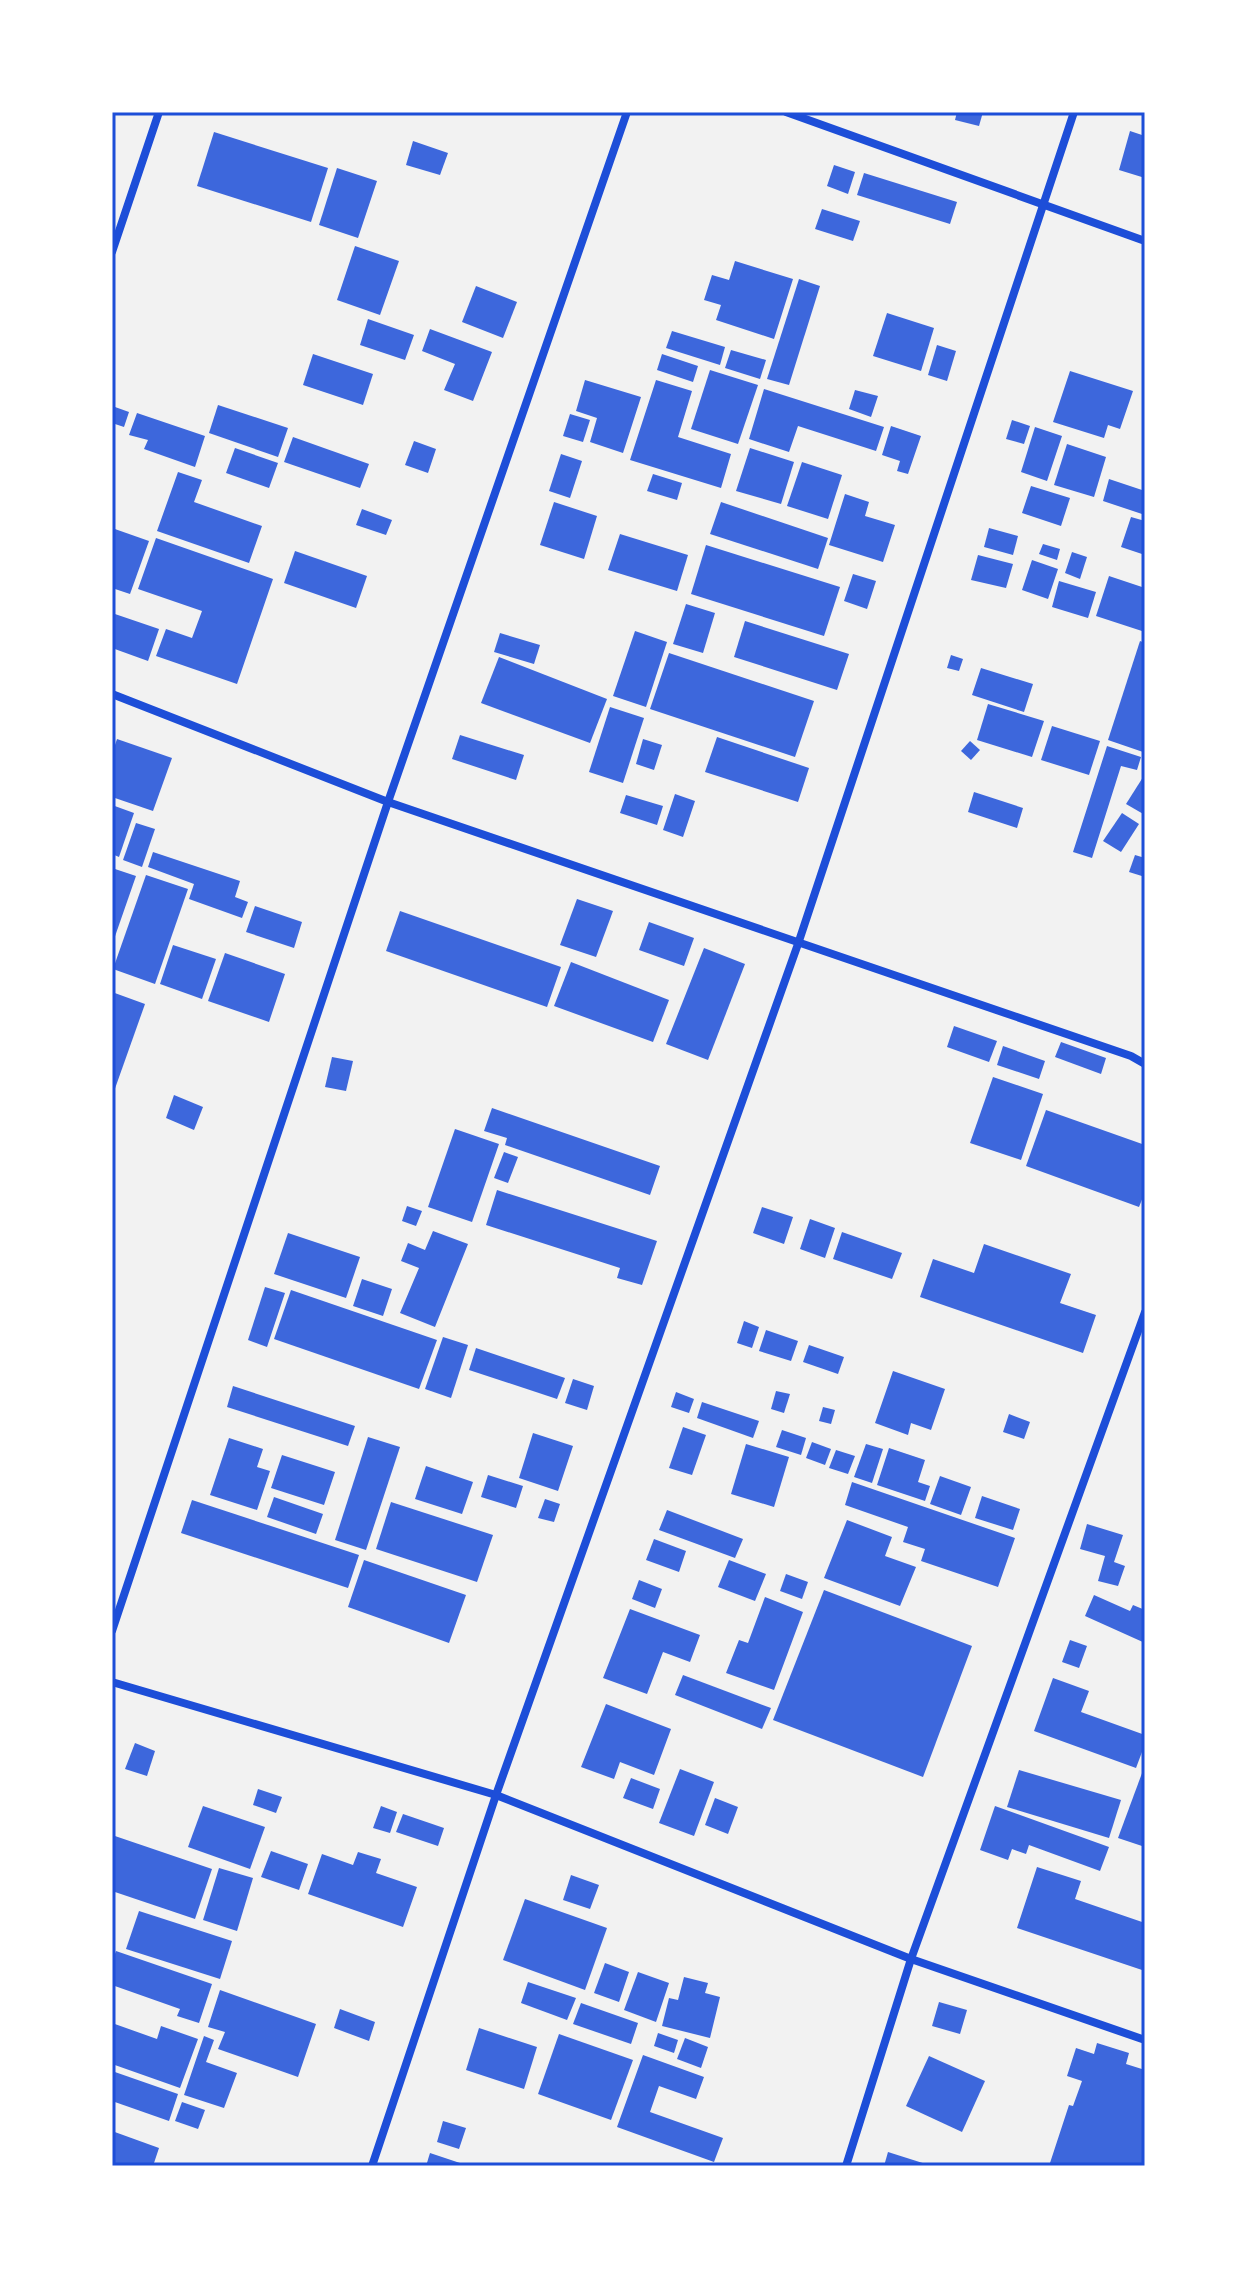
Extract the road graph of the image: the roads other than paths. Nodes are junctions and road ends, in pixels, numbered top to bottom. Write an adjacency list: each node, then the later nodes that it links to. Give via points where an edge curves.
1 (159, 112): 7 (street)
2 (627, 112): 9 (street)
3 (786, 112): 5 (street)
4 (1074, 112): 5 (street)
5 (1043, 204): 6 (street); 10 (street)
6 (1145, 241)
7 (112, 252)
8 (112, 694): 9 (street)
9 (388, 802): 10 (street); 13 (street)
10 (798, 944): 11 (street); 15 (street)
11 (1145, 1064)
12 (1145, 1312): 16 (street)
13 (112, 1631)
14 (112, 1682): 15 (street)
15 (496, 1795): 16 (street); 18 (street)
16 (911, 1959): 17 (street); 19 (street)
17 (1145, 2040)
18 (372, 2166)
19 (846, 2166)

